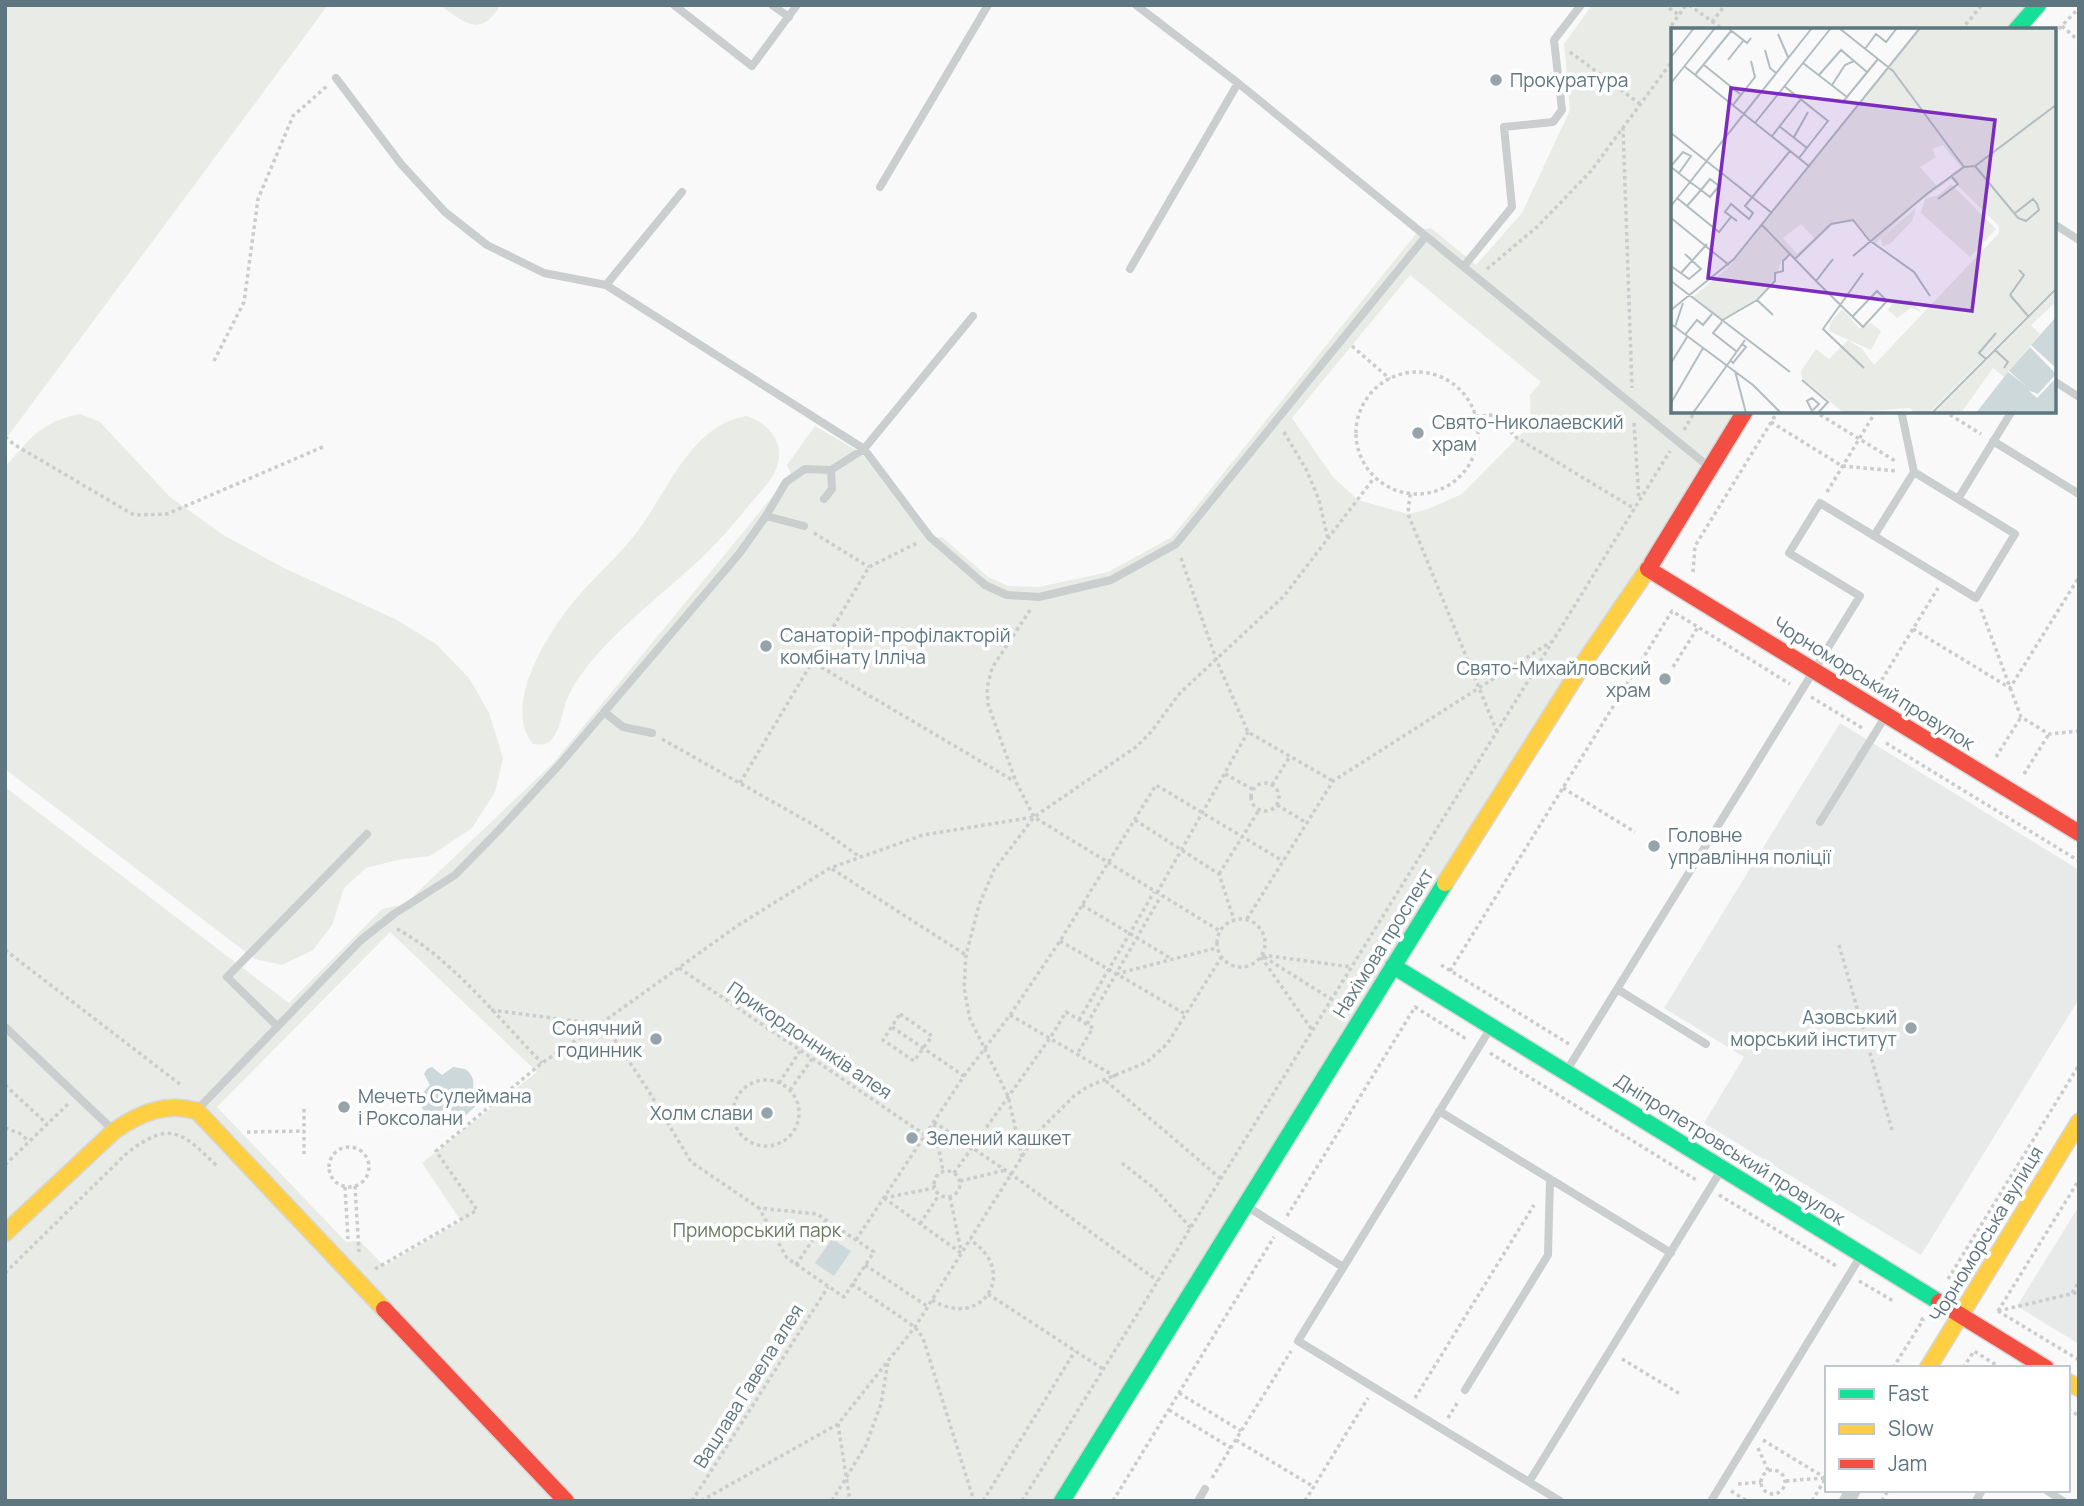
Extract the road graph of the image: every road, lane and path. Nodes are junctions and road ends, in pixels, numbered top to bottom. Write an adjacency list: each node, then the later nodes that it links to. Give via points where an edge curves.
1 (674, 5): 14 (lane, via 752,65)
2 (772, 5): 14 (lane)
3 (797, 5): 14 (lane)
4 (988, 5): 29 (lane)
5 (1136, 5): 26 (lane)
6 (1581, 5): 22 (lane)
7 (1688, 5): 13 (path); 15 (path)
8 (1725, 5): 15 (path)
9 (1982, 5): 19 (path)
10 (2038, 5): 20 (main road)
11 (1669, 8): 13 (path)
12 (2079, 8): 16 (path)
13 (1679, 15): 17 (path)
14 (789, 17)
15 (1712, 22): 18 (path)
16 (2062, 26): 21 (path); 23 (path)
17 (1674, 28)
18 (1721, 28)
19 (1963, 28)
20 (2018, 28)
21 (2056, 32)
22 (1554, 40): 27 (path); 34 (lane, via 1562,110 1553,122 1504,127 1512,207)
23 (2079, 41)
24 (1671, 63): 27 (path)
25 (336, 78): 37 (lane, via 401,164 445,212 487,245 544,273); 40 (path, via 293,116 258,199 244,302)
26 (1238, 83): 32 (lane); 35 (lane)
27 (1640, 104): 28 (path)
28 (1623, 127): 36 (path, via 1591,171 1538,226); 44 (path)
29 (880, 187)
30 (682, 192): 37 (lane)
31 (2056, 225): 33 (lane)
32 (1426, 236): 34 (lane); 39 (lane)
33 (2079, 240)
34 (1464, 267): 36 (lane)
35 (1130, 269)
36 (1477, 277): 44 (lane)
37 (606, 285): 61 (lane)
38 (972, 316): 61 (lane)
39 (1343, 338): 41 (path); 54 (lane)
40 (214, 361)
41 (1390, 379): 53 (path, via 1415,372 1446,380 1459,389); 66 (path, via 1372,391 1357,419 1358,451)
42 (2056, 382): 43 (lane)
43 (2079, 397)
44 (1633, 404): 58 (lane); 71 (path)
45 (1694, 413): 58 (path)
46 (1744, 413): 63 (main road, Нахімова проспект)
47 (1776, 413): 55 (path)
48 (1817, 413): 57 (path)
49 (1875, 413): 57 (path)
50 (1947, 413): 59 (path)
51 (2011, 413): 59 (lane)
52 (1902, 415): 65 (lane)
53 (1475, 416): 67 (path, via 1476,448 1461,476 1434,492); 73 (path, via 1494,415 1517,438)
54 (1277, 420): 77 (path, via 1311,481); 79 (lane)
55 (1771, 422): 62 (path); 83 (path, via 1695,546)
56 (5, 437): 60 (path, via 134,514 167,513)
57 (1859, 439): 62 (path); 65 (path)
58 (1677, 440): 63 (lane); 71 (path)
59 (1993, 441): 68 (lane); 70 (lane)
60 (325, 446)
61 (864, 449): 64 (lane); 85 (lane, via 930,537 985,585 1007,594)
62 (1842, 466): 65 (path); 72 (path)
63 (1711, 468): 81 (main road, Нахімова проспект)
64 (831, 470): 69 (lane, via 832,489); 74 (lane, via 799,472 786,482)
65 (1914, 472): 70 (lane); 76 (lane)
66 (1374, 478): 67 (path); 77 (path)
67 (1410, 494): 95 (path, via 1408,514)
68 (2079, 494)
69 (824, 499)
70 (1958, 499): 86 (lane, via 2015,534)
71 (1639, 502): 73 (path)
72 (1820, 503): 76 (lane); 94 (lane, via 1789,553 1860,596)
73 (1635, 509): 89 (path)
74 (766, 516): 75 (lane); 99 (lane)
75 (804, 526): 80 (path)
76 (1874, 536): 84 (lane)
77 (1328, 539): 91 (path, via 1284,596)
78 (920, 542): 80 (path)
79 (1176, 544): 85 (lane, via 1111,580); 91 (path)
80 (869, 567): 92 (path)
81 (1648, 569): 94 (main road, Чорноморський провулок); 153 (main road, Нахімова проспект, via 1587,657)
82 (2079, 577): 96 (path)
83 (1692, 578)
84 (1944, 578): 86 (lane); 88 (path)
85 (1039, 597): 113 (path, via 992,668 986,688)
86 (1976, 598): 96 (path)
87 (1698, 627): 93 (path); 97 (path); 116 (path, via 1672,611)
88 (1913, 629): 96 (path); 98 (path)
89 (1554, 640): 95 (path); 105 (path)
90 (797, 653): 92 (path)
91 (1216, 659): 103 (path); 121 (path, via 1180,693 1136,747)
92 (812, 662): 113 (path); 114 (path)
93 (1673, 667)
94 (1813, 670): 97 (lane); 100 (main road, Чорноморський провулок)
95 (1477, 688): 105 (path); 111 (path)
96 (2010, 688): 101 (path)
97 (1801, 690): 107 (path); 159 (lane)
98 (1875, 691)
99 (604, 712): 104 (lane, via 623,727); 167 (lane, via 454,875 377,926)
100 (1886, 715): 107 (lane); 126 (main road, Чорноморський провулок)
101 (2021, 717): 106 (path); 109 (path)
102 (2079, 731): 106 (path)
103 (1248, 732): 108 (path); 110 (path)
104 (652, 733): 114 (path)
105 (1497, 733): 154 (path)
106 (2049, 734): 112 (path)
107 (1874, 735): 123 (lane); 131 (path)
108 (1290, 755): 111 (path); 115 (path)
109 (1992, 762)
110 (1224, 774): 117 (path); 120 (path)
111 (1333, 780): 124 (path)
112 (2020, 780)
113 (1016, 782): 121 (path)
114 (740, 783): 130 (path, via 819,828)
115 (1272, 785): 117 (path, via 1262,784); 118 (path, via 1279,794)
116 (1563, 788): 125 (path); 157 (path)
117 (1254, 790): 119 (path, via 1252,801)
118 (1277, 805): 119 (path, via 1269,811); 124 (path)
119 (1259, 810): 128 (path)
120 (1202, 813): 122 (path, via 1156,785); 128 (path); 129 (path)
121 (1034, 817): 130 (path, via 923,835); 133 (path); 148 (path, via 994,870)
122 (1135, 820): 129 (path); 133 (path)
123 (1820, 822)
124 (1307, 823): 132 (path)
125 (1634, 832)
126 (2079, 833)
127 (367, 834): 167 (lane, via 227,976)
128 (1241, 838): 132 (path); 135 (path)
129 (1181, 851): 135 (path); 136 (path)
130 (860, 858): 134 (path)
131 (2079, 861)
132 (1283, 862): 139 (path)
133 (1108, 863): 136 (path); 137 (path)
134 (831, 868): 148 (path); 155 (path)
135 (1219, 874): 138 (path)
136 (1158, 893): 141 (path); 142 (path); 143 (path)
137 (1082, 905): 142 (path); 144 (path)
138 (1234, 919): 139 (path); 141 (path)
139 (1247, 919): 149 (path, via 1263,933)
140 (391, 926): 161 (path, via 428,950)
141 (1220, 931): 146 (path)
142 (1130, 934): 143 (path); 156 (path)
143 (1137, 938): 151 (path); 158 (path)
144 (1060, 940): 156 (path); 162 (path)
145 (1839, 945): 199 (path)
146 (1217, 947): 150 (path); 151 (path)
147 (5, 950): 192 (path, via 160,1068)
148 (965, 955): 176 (path, via 964,988 970,1020)
149 (1262, 956): 150 (path, via 1238,968); 154 (path); 160 (path); 171 (path)
150 (1221, 958): 163 (path)
151 (1172, 959): 158 (path)
152 (1441, 965): 157 (path)
153 (1393, 966): 170 (main road, Дніпропетровський провулок); 227 (main road, Нахімова проспект)
154 (1352, 967): 160 (path)
155 (679, 968): 165 (path); 178 (path, Прикордонників алея)
156 (1109, 969): 158 (path); 164 (path)
157 (1450, 971): 177 (path)
158 (1116, 974): 163 (path); 166 (path)
159 (1617, 989): 173 (lane); 177 (lane)
160 (1332, 999): 171 (path)
161 (491, 1010): 165 (path); 181 (path)
162 (1010, 1015): 172 (path); 176 (path)
163 (1187, 1016): 185 (path, via 1147,1062)
164 (1080, 1020): 166 (path); 172 (path, via 1066,1012)
165 (601, 1023): 181 (path); 228 (path, via 691,1162)
166 (1087, 1024): 179 (path, via 1093,1028)
167 (277, 1026): 192 (lane)
168 (5, 1027): 190 (lane)
169 (891, 1027): 175 (path); 175 (path, via 883,1040 914,1061); 175 (path, via 900,1014 932,1036)
170 (1491, 1027): 174 (lane); 183 (main road, Дніпропетровський провулок)
171 (1312, 1031): 216 (path)
172 (1050, 1038): 179 (path); 191 (path)
173 (1706, 1044)
174 (1479, 1047): 194 (lane); 223 (path); 232 (path, via 1415,1007)
175 (923, 1048): 184 (path)
176 (984, 1049): 184 (path); 191 (path)
177 (1579, 1050): 183 (lane)
178 (800, 1051): 180 (path, Прикордонників алея); 187 (path)
179 (1077, 1054): 185 (path)
180 (812, 1059): 189 (path); 203 (path, Прикордонників алея)
181 (542, 1063): 247 (path, via 436,1151 477,1210)
182 (2079, 1065): 246 (path)
183 (1566, 1072): 211 (main road, Дніпропетровський провулок)
184 (964, 1076): 195 (path)
185 (1116, 1077): 186 (path)
186 (1106, 1081): 207 (path, via 1074,1096 1037,1133); 216 (path)
187 (779, 1083): 189 (path); 189 (path, via 755,1081 738,1094 733,1114 747,1141 768,1147 794,1132 800,1112)
188 (5, 1085): 197 (path)
189 (790, 1090)
190 (77, 1095): 197 (path); 200 (lane)
191 (1008, 1096): 205 (path); 207 (path)
192 (200, 1107): 200 (main road, via 153,1109); 240 (main road)
193 (304, 1109): 201 (path)
194 (1439, 1111): 217 (lane); 243 (lane)
195 (934, 1122): 203 (path); 205 (path); 213 (path)
196 (2079, 1122): 260 (main road, Чорноморська вулиця)
197 (47, 1124): 204 (path)
198 (5, 1128): 204 (path)
199 (1892, 1130)
200 (114, 1131): 233 (main road)
201 (304, 1131): 202 (path); 206 (path)
202 (241, 1132)
203 (925, 1135): 226 (path)
204 (29, 1141): 209 (path)
205 (971, 1147): 212 (path); 214 (path)
206 (304, 1154)
207 (1022, 1157): 215 (path)
208 (1122, 1163): 231 (path, via 1155,1189)
209 (5, 1165)
210 (219, 1168): 244 (path, via 175,1133 141,1141)
211 (1722, 1169): 223 (lane); 238 (main road, Дніпропетровський провулок)
212 (1006, 1170): 215 (path); 219 (path)
213 (943, 1171): 214 (path); 222 (path, via 935,1178)
214 (954, 1172): 219 (path)
215 (1011, 1174): 235 (path); 248 (path)
216 (1221, 1179): 231 (path)
217 (1550, 1180): 237 (lane); 274 (lane, via 1548,1255); 277 (path)
218 (2079, 1180): 258 (path)
219 (960, 1181): 225 (path, via 958,1191)
220 (355, 1186): 221 (path); 221 (path, via 366,1178 369,1164 361,1151 348,1147 335,1153 329,1166 333,1180); 239 (path)
221 (345, 1187): 240 (path, via 349,1251)
222 (934, 1188): 224 (path); 226 (path)
223 (1710, 1189): 237 (lane); 245 (path)
224 (939, 1195): 225 (path); 230 (path)
225 (950, 1197): 236 (path)
226 (884, 1198): 230 (path); 234 (path)
227 (1245, 1205): 232 (lane); 305 (main road, Нахімова проспект)
228 (759, 1208): 229 (path, via 817,1214); 241 (path, via 787,1258)
229 (826, 1220): 234 (path); 241 (path)
230 (920, 1224): 236 (path)
231 (1191, 1228): 248 (path)
232 (1279, 1228): 243 (lane); 275 (path)
233 (5, 1233)
234 (856, 1240): 242 (path, via 874,1252)
235 (970, 1240): 236 (path); 254 (path, via 990,1258 994,1270)
236 (961, 1253): 255 (path)
237 (1671, 1253): 264 (lane)
238 (1862, 1254): 245 (lane); 260 (main road, Дніпропетровський провулок)
239 (360, 1256)
240 (340, 1263): 247 (main road)
241 (796, 1265): 251 (path)
242 (865, 1265): 250 (path); 256 (path)
243 (1343, 1267): 262 (lane)
244 (5, 1273)
245 (1849, 1275): 257 (path); 282 (lane)
246 (1948, 1279)
247 (356, 1280): 297 (main road)
248 (1158, 1281): 272 (path)
249 (2079, 1282): 253 (path)
250 (852, 1284): 251 (path, via 844,1297); 261 (path)
251 (828, 1286): 298 (path, Вацлава Гавела алея)
252 (2079, 1292): 253 (path)
253 (2072, 1293): 258 (path)
254 (988, 1294): 255 (path, via 980,1303 956,1311); 263 (path)
255 (932, 1300): 256 (path)
256 (928, 1307): 261 (path)
257 (1902, 1307)
258 (1998, 1311): 266 (path)
259 (1912, 1313): 267 (path, via 1923,1320)
260 (1961, 1315): 268 (main road, Чорноморська вулиця); 271 (main road, Дніпропетровський провулок)
261 (915, 1327): 265 (path); 302 (path, via 923,1338)
262 (1298, 1340): 273 (lane); 281 (path)
263 (1075, 1351): 272 (path); 303 (path)
264 (1610, 1352): 276 (path); 291 (lane)
265 (888, 1360): 279 (path); 286 (path, via 881,1404 866,1445)
266 (2079, 1360)
267 (1894, 1366)
268 (1929, 1366)
269 (1965, 1366): 270 (path, via 1974,1351)
270 (1998, 1366)
271 (2043, 1366)
272 (1103, 1369): 304 (path)
273 (1375, 1388): 277 (lane); 294 (path)
274 (1465, 1390): 280 (path)
275 (1179, 1393): 278 (path); 281 (path)
276 (1679, 1394)
277 (1409, 1408): 280 (lane)
278 (1168, 1410): 284 (path); 306 (path)
279 (838, 1424): 286 (path); 299 (path)
280 (1441, 1428): 291 (lane)
281 (1241, 1431): 283 (path)
282 (1752, 1433): 285 (path); 287 (path); 293 (lane)
283 (1236, 1440): 284 (path); 294 (path)
284 (1231, 1448): 295 (path)
285 (1768, 1470): 290 (path, via 1779,1471); 292 (path)
286 (846, 1477): 300 (path); 301 (path)
287 (1825, 1477)
288 (1825, 1478): 290 (path)
289 (1825, 1480): 312 (path)
290 (1786, 1481): 296 (path)
291 (1529, 1482): 309 (lane)
292 (1760, 1482): 293 (path); 296 (path, via 1767,1492)
293 (1721, 1485): 310 (lane)
294 (1314, 1487): 308 (path)
295 (1205, 1489): 307 (lane)
296 (1778, 1493): 311 (path)
297 (566, 1501)
298 (692, 1501)
299 (701, 1501)
300 (832, 1501)
301 (850, 1501)
302 (974, 1501)
303 (983, 1501)
304 (1022, 1501)
305 (1062, 1501)
306 (1113, 1501)
307 (1198, 1501)
308 (1305, 1501)
309 (1560, 1501)
310 (1711, 1501)
311 (1782, 1501)
312 (1812, 1501)

